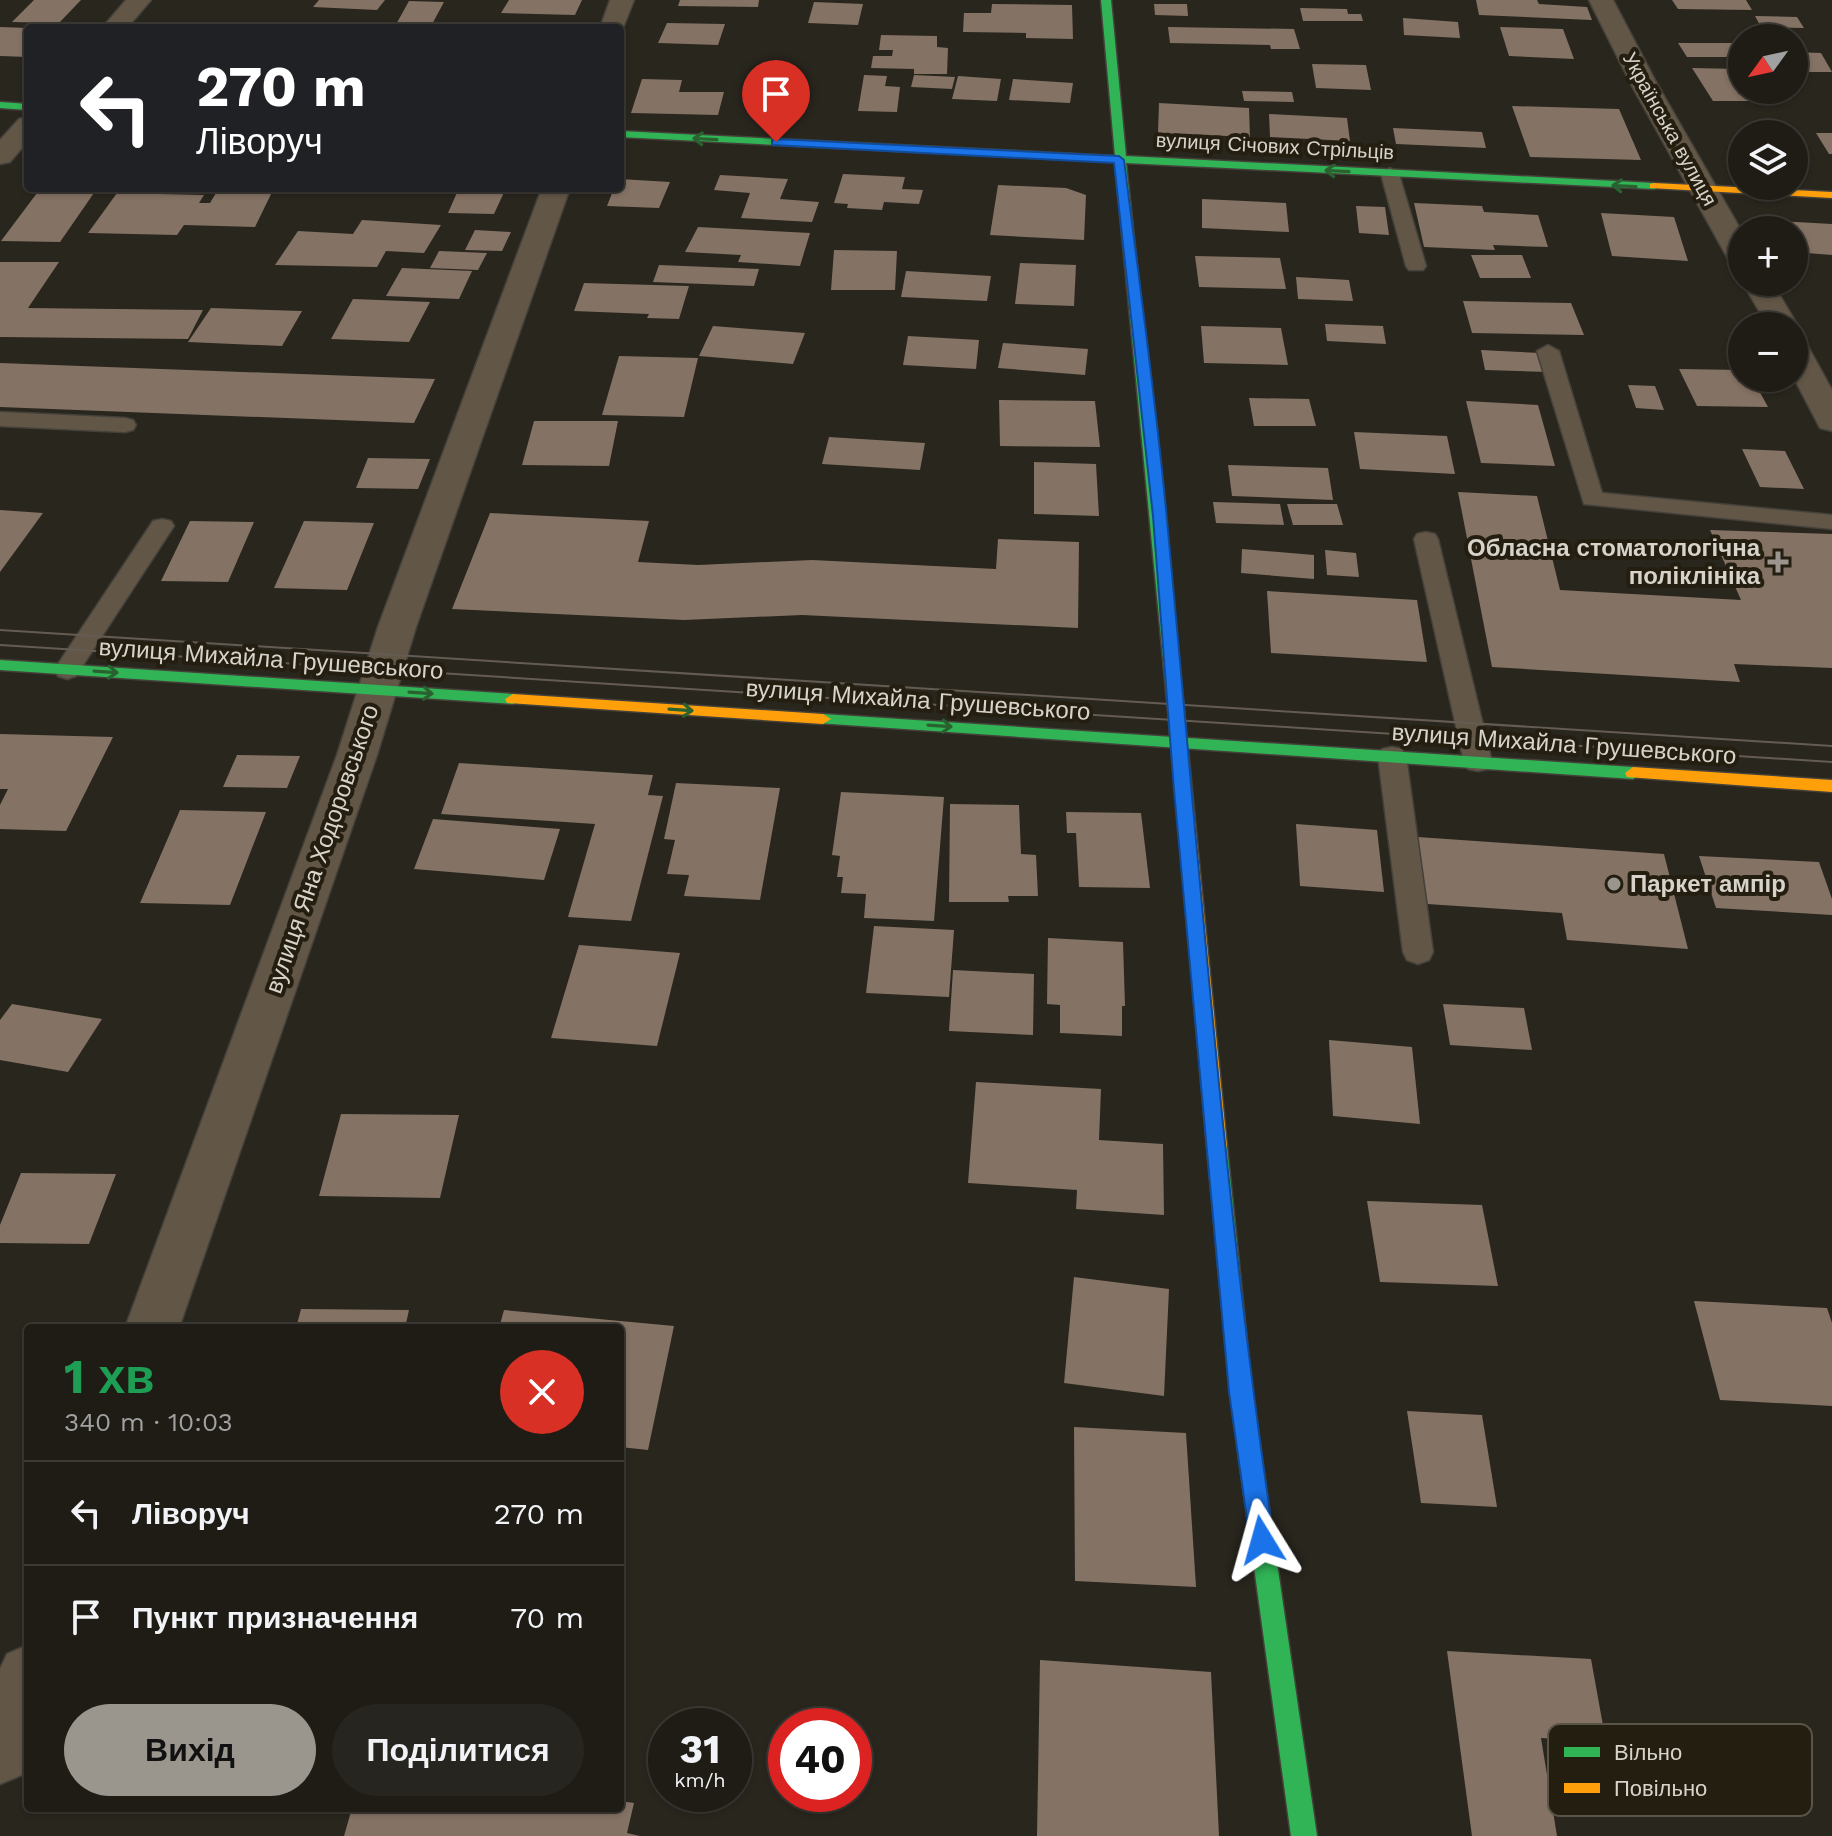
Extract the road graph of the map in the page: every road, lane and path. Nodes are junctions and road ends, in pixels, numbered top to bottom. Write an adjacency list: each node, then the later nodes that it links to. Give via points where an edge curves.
1 (139, 0): 5 (street)
2 (622, 0): 6 (street)
3 (1106, 0): 12 (main road)
4 (1601, 0): 14 (street, Українська вулиця)
5 (118, 24)
6 (613, 24)
7 (0, 105): 8 (main road)
8 (24, 107)
9 (24, 129): 11 (street)
10 (624, 134): 12 (main road, вулиця Січових Стрільців, one-way to 10)
11 (0, 156)
12 (1119, 160): 13 (main road, вулиця Січових Стрільців, one-way to 12); 30 (main road, via 1160,516)
13 (1390, 174): 14 (main road, вулиця Січових Стрільців, one-way to 13); 18 (lane)
14 (1702, 190): 16 (main road, вулиця Січових Стрільців); 17 (street, Українська вулиця)
15 (555, 192): 29 (street, вулиця Яна Ходоровського)
16 (1832, 195)
17 (1728, 234)
18 (1416, 266)
19 (1548, 351): 24 (lane, via 1592,499)
20 (1808, 375): 22 (street)
21 (0, 419): 23 (lane)
22 (1832, 421)
23 (125, 425)
24 (1832, 522)
25 (162, 526): 28 (lane)
26 (1426, 539): 32 (lane)
27 (0, 665): 28 (main road, вулиця Михайла Грушевського)
28 (67, 670): 29 (main road, вулиця Михайла Грушевського, one-way to 29)
29 (377, 690): 30 (main road, вулиця Михайла Грушевського, one-way to 30); 35 (street, вулиця Яна Ходоровського)
30 (1178, 741): 31 (main road, вулиця Михайла Грушевського); 38 (main road, via 1241,1392)
31 (1392, 756): 32 (main road, вулиця Михайла Грушевського); 34 (lane)
32 (1478, 762): 33 (main road, вулиця Михайла Грушевського)
33 (1832, 786)
34 (1418, 952)
35 (153, 1324)
36 (24, 1686): 37 (street)
37 (0, 1753)
38 (1304, 1836)

